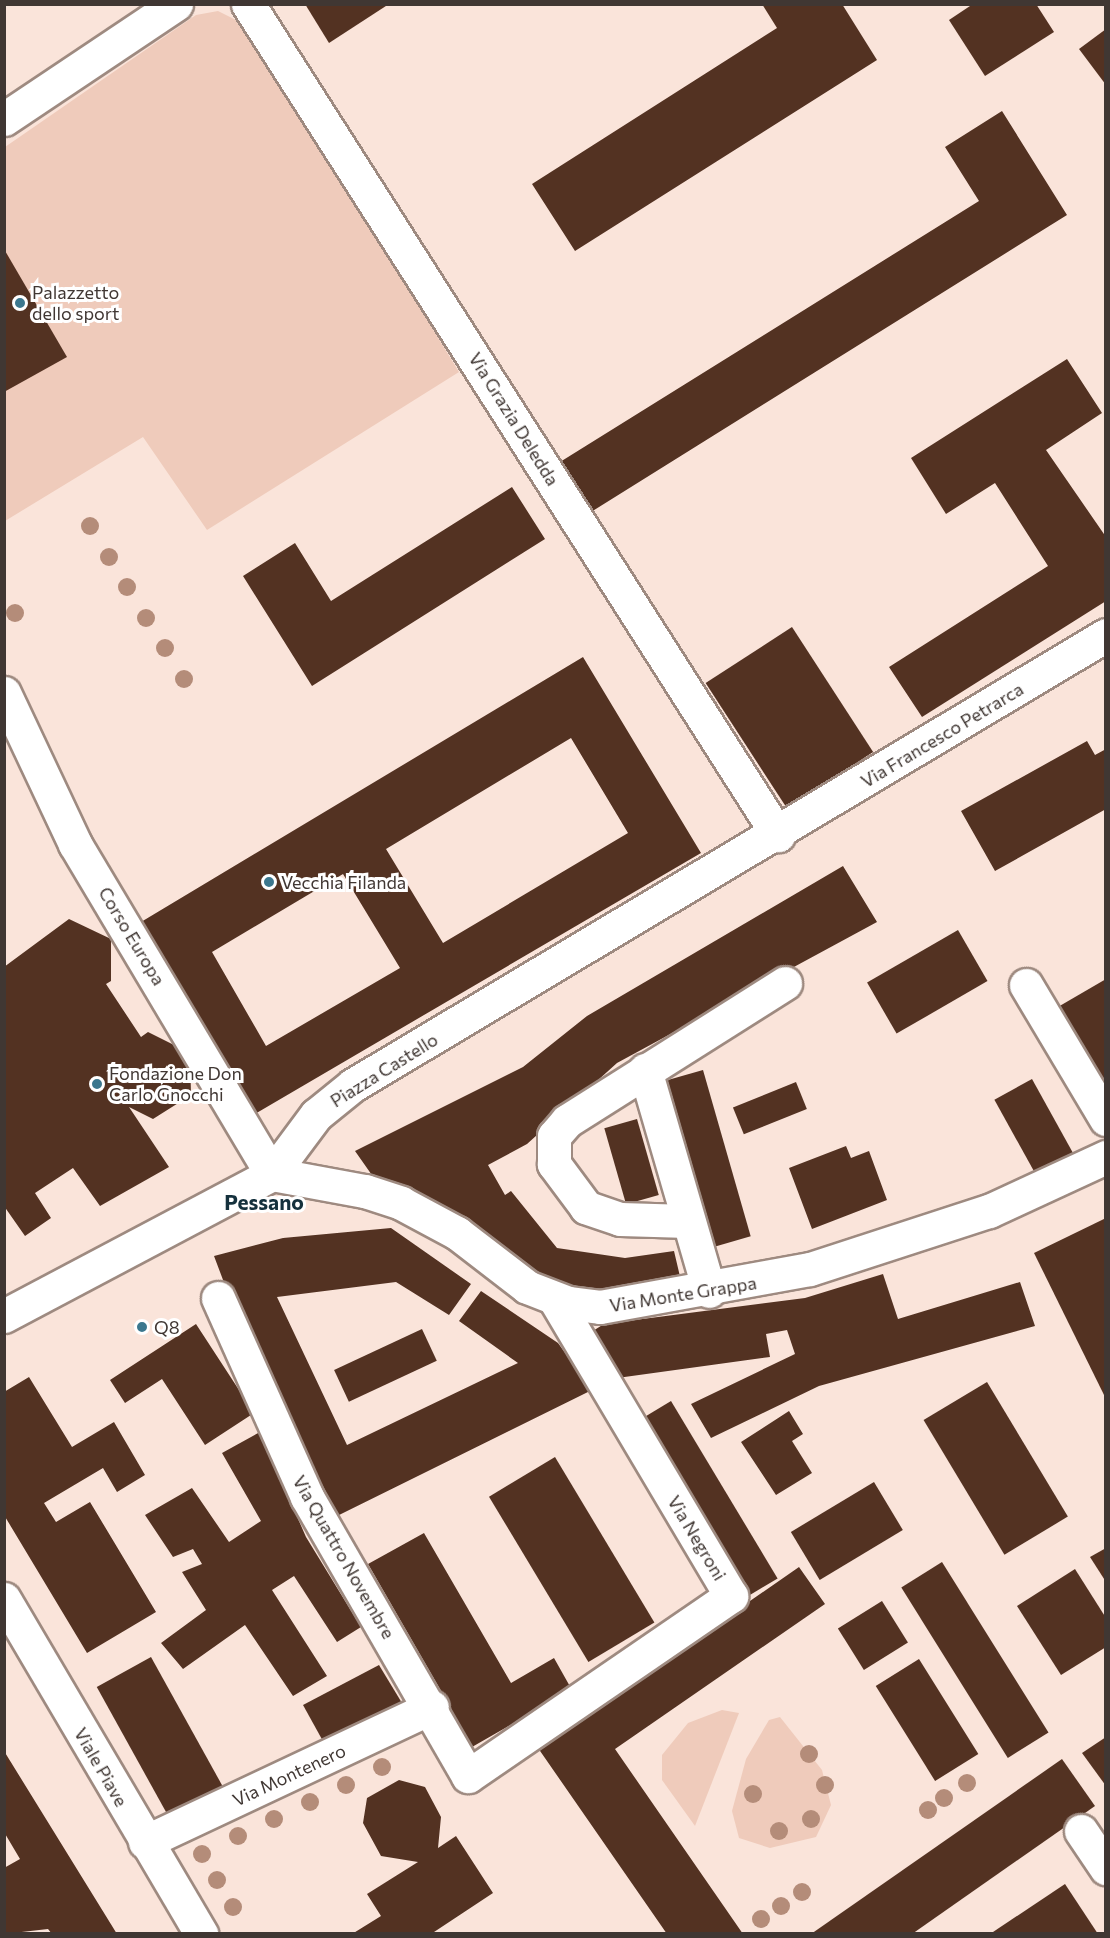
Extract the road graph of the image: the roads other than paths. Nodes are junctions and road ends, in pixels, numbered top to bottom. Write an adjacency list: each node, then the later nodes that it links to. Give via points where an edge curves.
1 (176, 4): 3 (street)
2 (248, 4): 6 (street, Via Grazia Deledda)
3 (4, 119)
4 (1106, 635): 6 (street, Via Francesco Petrarca)
5 (4, 693): 12 (street, Corso Europa, via 75,844)
6 (778, 835): 12 (street, Piazza Castello, via 353,1085 316,1115)
7 (785, 983): 9 (street)
8 (1026, 986): 10 (street)
9 (645, 1070): 13 (street); 13 (street, via 560,1127 551,1154 573,1194 594,1212 620,1219)
10 (1106, 1119)
11 (1106, 1157): 14 (street, Via Monte Grappa, via 965,1220 810,1269)
12 (272, 1174): 16 (street, Via Monte Grappa, via 365,1191 407,1206 457,1233 518,1282); 17 (street, Piazza Castello)
13 (688, 1221): 14 (street)
14 (709, 1291): 16 (street, Via Monte Grappa, via 621,1306)
15 (218, 1298): 19 (street, Via Quattro Novembre, via 307,1497)
16 (555, 1299): 20 (street, Via Negroni, via 731,1596)
17 (4, 1316)
18 (4, 1599): 22 (street, Viale Piave)
19 (432, 1707): 20 (street, Via Quattro Novembre); 22 (street, Via Montenero)
20 (468, 1776)
21 (1081, 1831): 23 (street)
22 (145, 1842): 24 (street, Viale Piave)
23 (1106, 1868)
24 (201, 1934)

